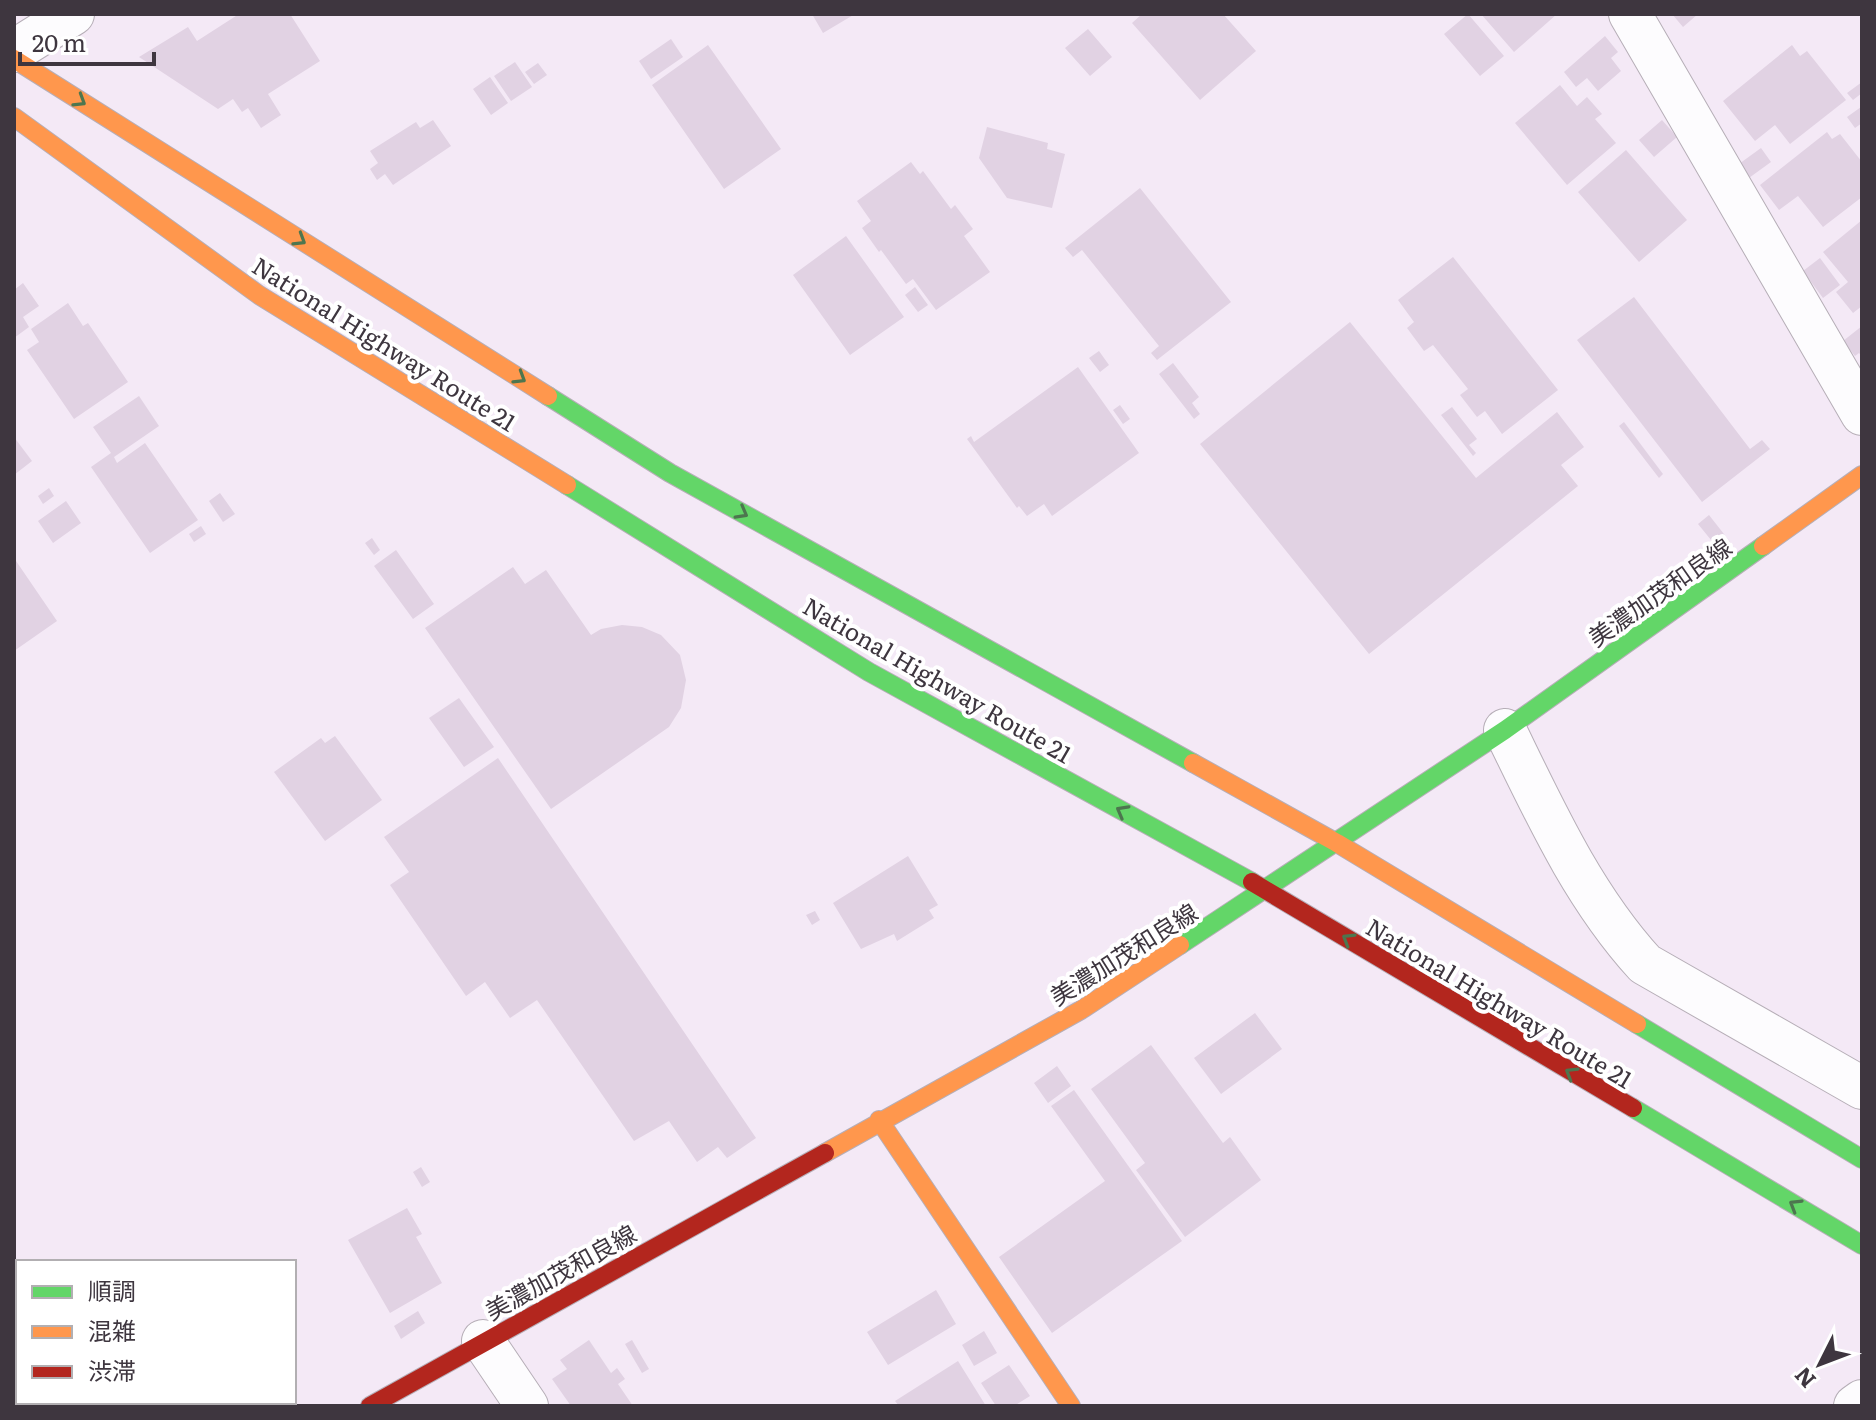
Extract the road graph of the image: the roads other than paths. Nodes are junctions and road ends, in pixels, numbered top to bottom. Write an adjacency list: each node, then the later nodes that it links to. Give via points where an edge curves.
1 (73, 14): 3 (street)
2 (1630, 14): 6 (street)
3 (14, 51)
4 (14, 59): 9 (main road, National Highway Route 21, one-way to 9, via 670,473)
5 (14, 117): 10 (main road, National Highway Route 21, one-way to 5, via 842,656 259,295)
6 (1862, 414)
7 (1862, 475): 8 (main road, 美濃加茂和良線)
8 (1505, 730): 9 (main road, 美濃加茂和良線); 11 (street, via 1564,850 1645,964)
9 (1337, 843): 10 (main road, 美濃加茂和良線); 13 (main road, National Highway Route 21)
10 (1266, 890): 12 (main road, 美濃加茂和良線, via 1081,1010); 14 (main road, National Highway Route 21, one-way to 10)
11 (1862, 1088)
12 (879, 1120): 15 (main road, 美濃加茂和良線); 19 (main road)
13 (1862, 1159)
14 (1862, 1245)
15 (483, 1341): 17 (main road, 美濃加茂和良線); 18 (street)
16 (1862, 1401): 20 (street)
17 (370, 1406)
18 (527, 1406)
19 (1071, 1406)
20 (1855, 1406)

